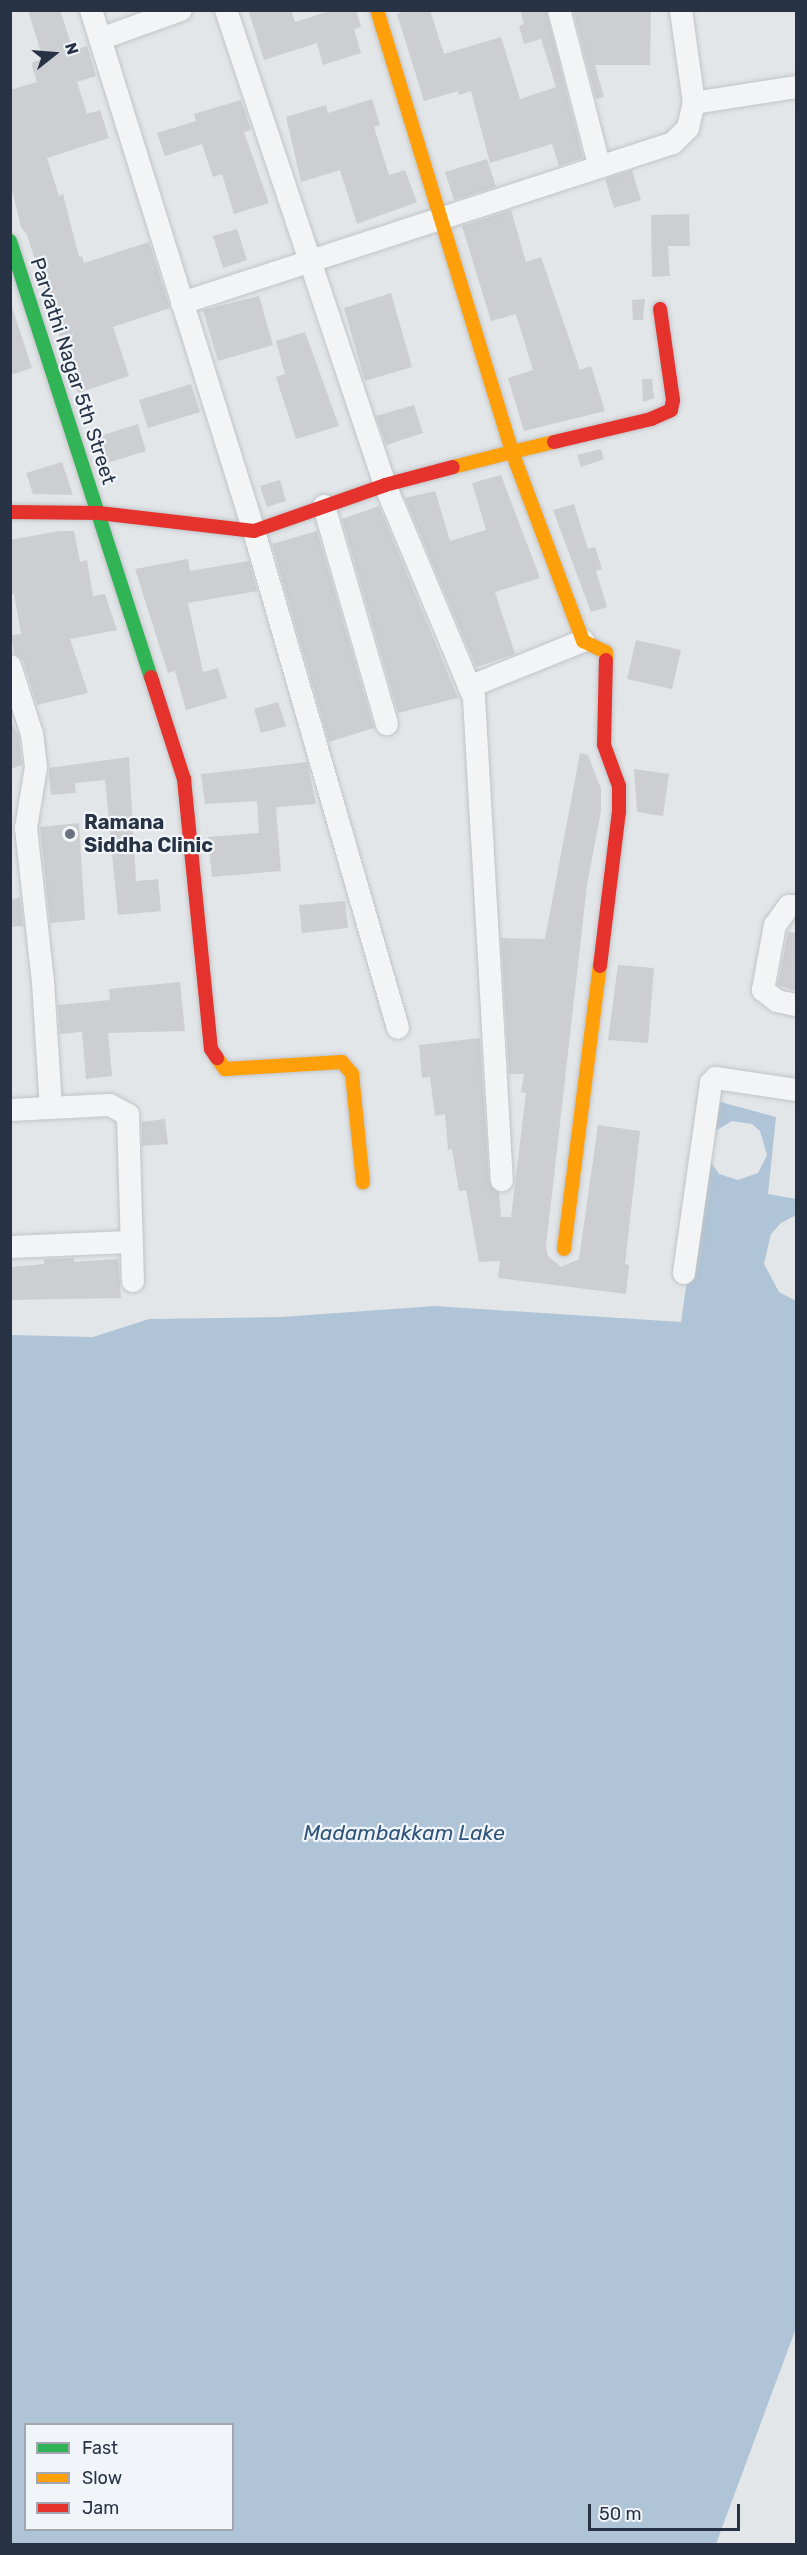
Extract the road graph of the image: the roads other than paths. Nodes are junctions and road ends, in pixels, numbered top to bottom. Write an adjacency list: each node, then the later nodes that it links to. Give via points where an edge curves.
1 (91, 10): 7 (street)
2 (181, 10): 7 (street)
3 (226, 10): 13 (street)
4 (377, 10): 11 (street)
5 (559, 10): 10 (street)
6 (681, 10): 9 (street)
7 (99, 39): 14 (street)
8 (796, 87): 9 (street)
9 (694, 104): 10 (street, via 688,128 673,143)
10 (599, 165): 11 (street)
11 (438, 218): 13 (street); 16 (street)
12 (10, 242): 20 (street, Parvathi Nagar 5th Street)
13 (311, 260): 14 (street); 17 (street)
14 (182, 303): 21 (street)
15 (660, 309): 16 (street, via 673,400 671,410 651,419)
16 (512, 452): 17 (street); 22 (street)
17 (385, 485): 18 (street); 24 (street)
18 (324, 506): 21 (street); 25 (street)
19 (10, 512): 20 (street)
20 (99, 513): 21 (street); 33 (street, Parvathi Nagar 5th Street, via 184,779 211,1048 225,1069 342,1062 352,1074)
21 (254, 531): 28 (street)
22 (584, 641): 24 (street); 36 (street, via 606,652 604,746 619,786 620,812)
23 (10, 666): 30 (street, via 32,734 36,767 26,828 43,982)
24 (469, 687): 32 (street, via 474,698)
25 (387, 724)
26 (796, 906): 27 (street, via 789,906 774,925 763,990 777,1001)
27 (796, 1005)
28 (398, 1028)
29 (796, 1090): 37 (street, via 716,1078 711,1083)
30 (51, 1108): 31 (street); 34 (street, via 110,1105 128,1115)
31 (10, 1110)
32 (502, 1180)
33 (363, 1182)
34 (131, 1242): 35 (street); 38 (street)
35 (10, 1247)
36 (564, 1249)
37 (684, 1273)
38 (132, 1281)

